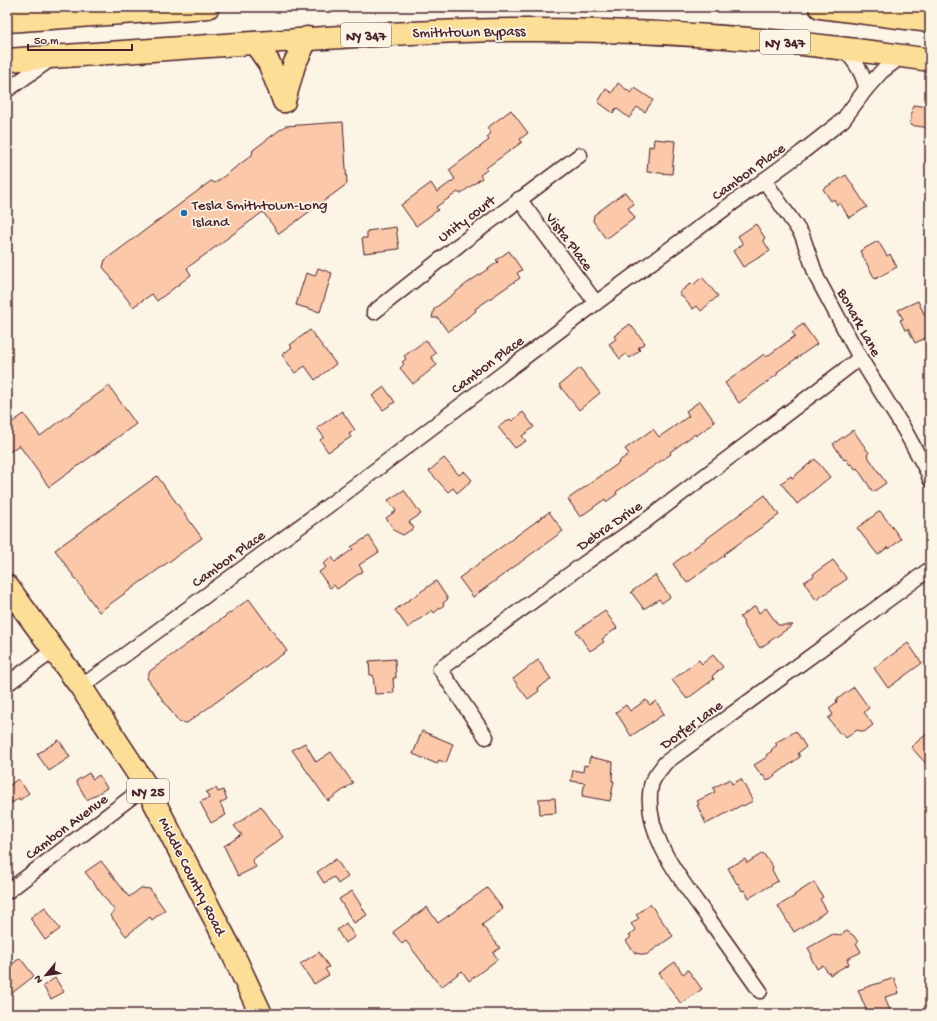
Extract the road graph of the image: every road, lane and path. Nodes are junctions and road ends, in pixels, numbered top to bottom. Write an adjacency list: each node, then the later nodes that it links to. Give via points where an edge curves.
1 (206, 7): 3 (main road)
2 (820, 7): 5 (main road)
3 (105, 11): 4 (main road)
4 (8, 21)
5 (930, 21)
6 (308, 38): 7 (main road, Smithtown Bypass / NY 347); 7 (main road, via 294,65 284,101 269,64); 8 (main road, Smithtown Bypass / NY 347, via 420,32 573,30 719,37)
7 (255, 43): 10 (main road, Smithtown Bypass / NY 347)
8 (843, 48): 9 (main road, Smithtown Bypass / NY 347); 13 (street, via 862,73)
9 (902, 56): 12 (main road, Smithtown Bypass / NY 347); 13 (street, Cambon Place, via 880,72)
10 (53, 57): 11 (main road, Smithtown Bypass / NY 347); 14 (street)
11 (7, 60)
12 (930, 60)
13 (866, 89): 16 (street, Cambon Place, via 843,120)
14 (7, 90)
15 (580, 155): 17 (street, Unity court)
16 (764, 180): 18 (street, Cambon Place); 20 (street, Bonark Lane, via 802,236 817,278)
17 (519, 199): 18 (street, Vista Place); 19 (street, Unity court)
18 (596, 303): 26 (street, Cambon Place, via 342,495)
19 (374, 312)
20 (860, 358): 21 (street, Bonark Lane, via 904,429); 27 (street, Debra Drive, via 644,522 440,669)
21 (930, 479)
22 (930, 569): 30 (street, Dorfer Lane, via 666,763 651,784 650,808 666,856)
23 (7, 586): 24 (main road, Middle Country Road / NY 25)
24 (54, 650): 25 (street); 26 (main road, Middle Country Road / NY 25)
25 (7, 684)
26 (81, 687): 28 (main road, Middle Country Road / NY 25)
27 (486, 737)
28 (146, 786): 29 (street, Cambon Avenue); 31 (main road, Middle Country Road / NY 25, via 232,952)
29 (7, 892)
30 (760, 991)
31 (260, 1014)

